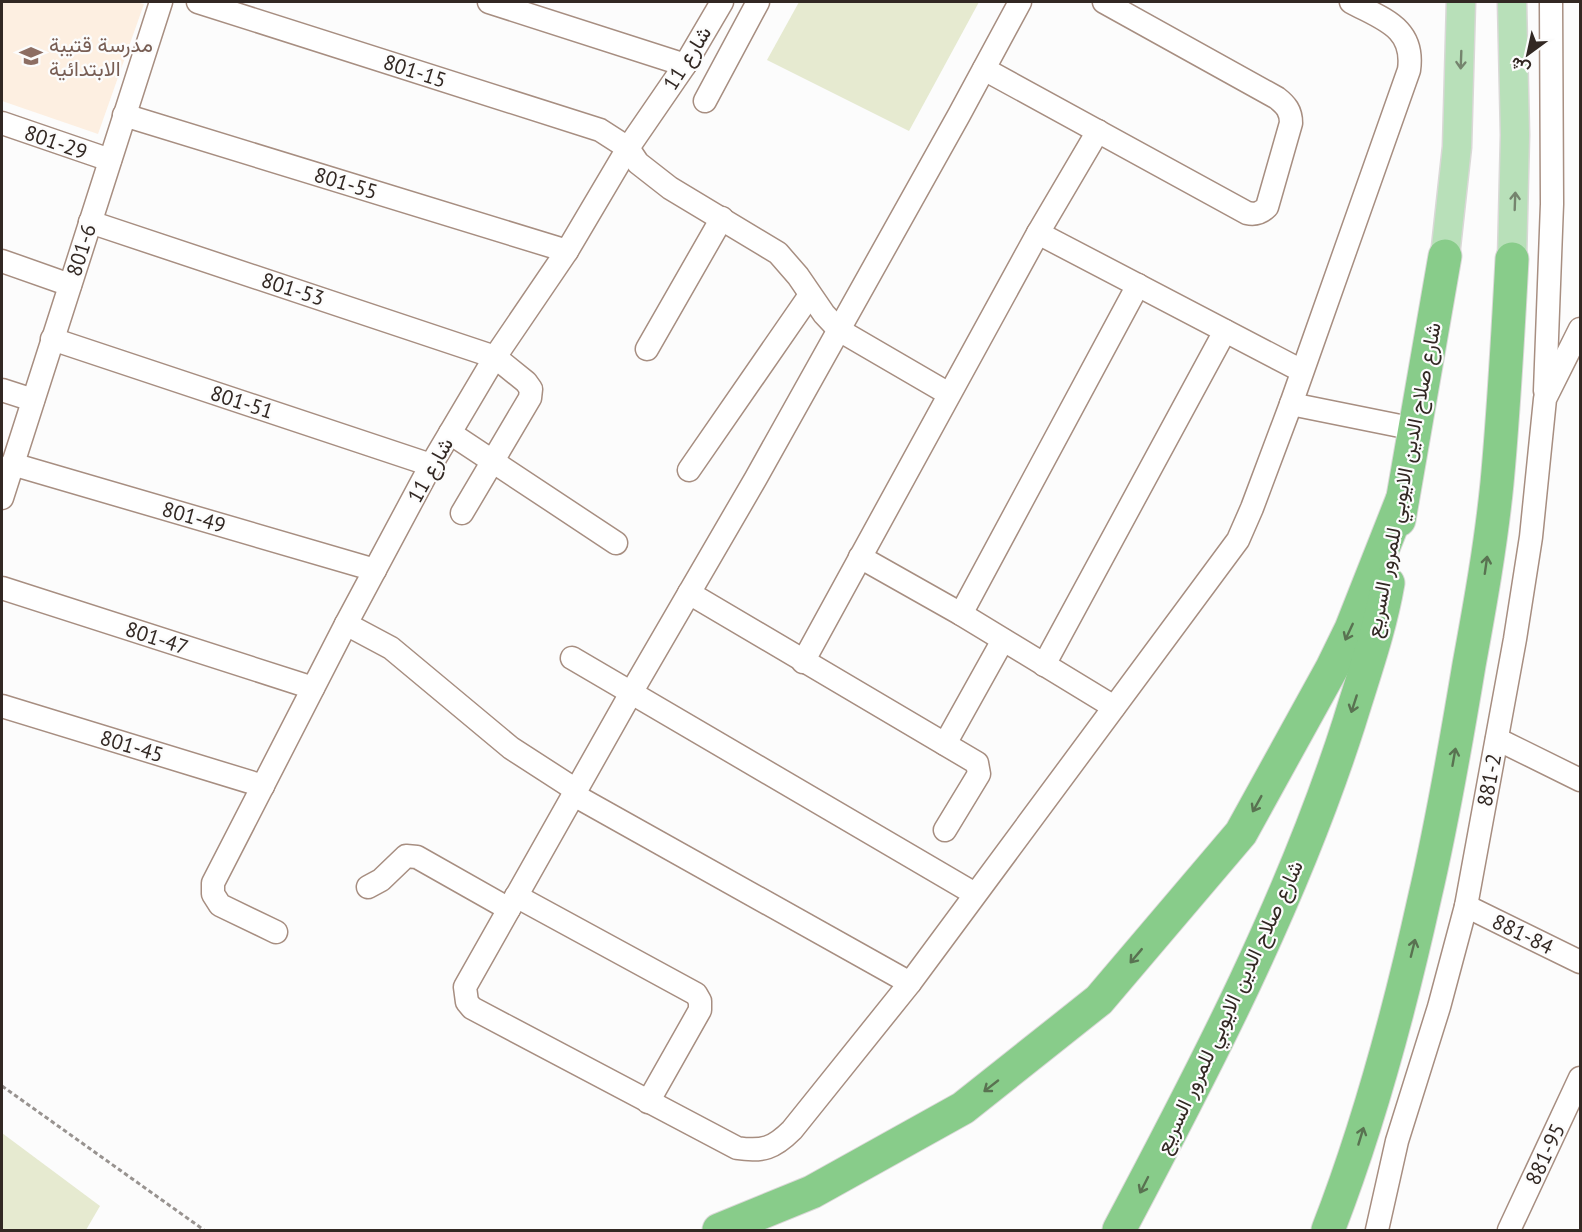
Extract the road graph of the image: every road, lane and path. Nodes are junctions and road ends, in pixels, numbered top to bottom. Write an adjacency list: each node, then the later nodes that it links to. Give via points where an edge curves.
1 (161, 2): 15 (street, 801-6)
2 (198, 2): 18 (street, 801-15, via 600,130)
3 (489, 2): 12 (street)
4 (722, 2): 12 (street, شارع 11)
5 (758, 2): 14 (street)
6 (1020, 2): 13 (street)
7 (1104, 2): 17 (street, via 1282,102 1291,123 1267,207 1253,214)
8 (1351, 2): 36 (street, via 1395,25 1408,45 1410,58)
9 (1461, 2): 24 (main road, شارع صلاح الدين الايوبي للمرور السريع, one-way to 24, via 1457,147)
10 (1512, 2): 25 (main road, one-way to 10)
11 (1551, 2): 39 (street, via 1552,204)
12 (685, 65): 18 (street, شارع 11)
13 (984, 69): 17 (street); 31 (street)
14 (705, 101)
15 (124, 115): 19 (street, 801-6); 23 (street, 801-55)
16 (2, 123): 19 (street, 801-29)
17 (1098, 131): 22 (street)
18 (628, 148): 20 (street, 801-15, via 638,163 670,188); 23 (street, شارع 11)
19 (110, 160): 21 (street, 801-6)
20 (722, 218): 29 (street, 801-15, via 778,253); 34 (street)
21 (90, 222): 27 (street, 801-6); 35 (street, 801-53)
22 (1038, 233): 28 (street); 38 (street)
23 (567, 251): 35 (street, شارع 11)
24 (1445, 256): 42 (highway, شارع صلاح الدين الايوبي للمرور السريع)
25 (1512, 259): 82 (highway, one-way to 25, via 1410,959 1449,782 1497,485)
26 (2, 261): 27 (street)
27 (70, 285): 33 (street, 801-6)
28 (1138, 285): 32 (street); 56 (street)
29 (810, 295): 31 (street, 801-15); 47 (street)
30 (1581, 329): 39 (street, 881-2)
31 (839, 330): 38 (street, 801-15); 55 (street)
32 (1225, 331): 36 (street); 61 (street)
33 (52, 339): 40 (street, 801-6); 46 (street, 801-51)
34 (647, 349)
35 (495, 357): 43 (street, شارع 11); 44 (street, via 531,389 530,398)
36 (1302, 371): 41 (street)
37 (2, 390): 40 (street)
38 (949, 394): 52 (street)
39 (1545, 399): 66 (street, 881-2, via 1531,537)
40 (33, 400): 45 (street, 801-6)
41 (1290, 404): 42 (street); 65 (street, via 1238,540)
42 (1415, 429): 49 (highway, شارع صلاح الدين الايوبي للمرور السريع)
43 (450, 433): 44 (street); 46 (street, شارع 11)
44 (492, 461): 50 (street); 51 (street)
45 (12, 464): 48 (street, 801-6); 53 (street, 801-49)
46 (431, 465): 53 (street, شارع 11)
47 (689, 470)
48 (2, 498)
49 (1402, 500): 84 (highway, one-way to 84, via 1332,669 1240,833 1099,999 963,1108 812,1192); 85 (highway, شارع صلاح الدين الايوبي للمرور السريع, one-way to 85, via 1386,592 1326,790 1278,912 1199,1077)
50 (462, 513)
51 (616, 543)
52 (860, 557): 56 (street); 60 (street)
53 (375, 570): 57 (street, شارع 11)
54 (2, 588): 62 (street, 801-47)
55 (689, 593): 60 (street); 63 (street)
56 (961, 614): 58 (street)
57 (346, 624): 62 (street, شارع 11); 70 (street, via 391,648 511,748)
58 (1003, 640): 61 (street); 67 (street)
59 (572, 658): 63 (street)
60 (803, 662): 67 (street)
61 (1044, 665): 65 (street)
62 (313, 688): 69 (street, شارع 11)
63 (631, 693): 70 (street); 73 (street)
64 (2, 706): 69 (street, 801-45)
65 (1114, 707): 73 (street)
66 (1497, 739): 68 (street); 75 (street, 881-2)
67 (945, 744): 71 (street, via 977,764 979,770)
68 (1581, 780)
69 (262, 786): 76 (street, شارع 11, via 213,883 213,894 220,905)
70 (575, 792): 74 (street); 78 (street)
71 (945, 830)
72 (368, 887): 74 (street, via 406,856 417,857)
73 (975, 894): 78 (street)
74 (512, 903): 81 (street, via 465,987 467,1002); 81 (street, via 696,994 700,1010)
75 (1466, 906): 77 (street, 881-84); 88 (street, 881-2, via 1397,1141)
76 (276, 932)
77 (1581, 962)
78 (910, 983): 81 (street, via 792,1130 768,1148 737,1148)
79 (1581, 1078): 89 (street, 881-95)
80 (2, 1086): 83 (path)
81 (648, 1102)
82 (1352, 1166): 86 (highway); 87 (highway)
83 (204, 1230)
84 (719, 1230)
85 (1119, 1230)
86 (1328, 1230)
87 (1334, 1230)
88 (1377, 1230)
89 (1509, 1230)

